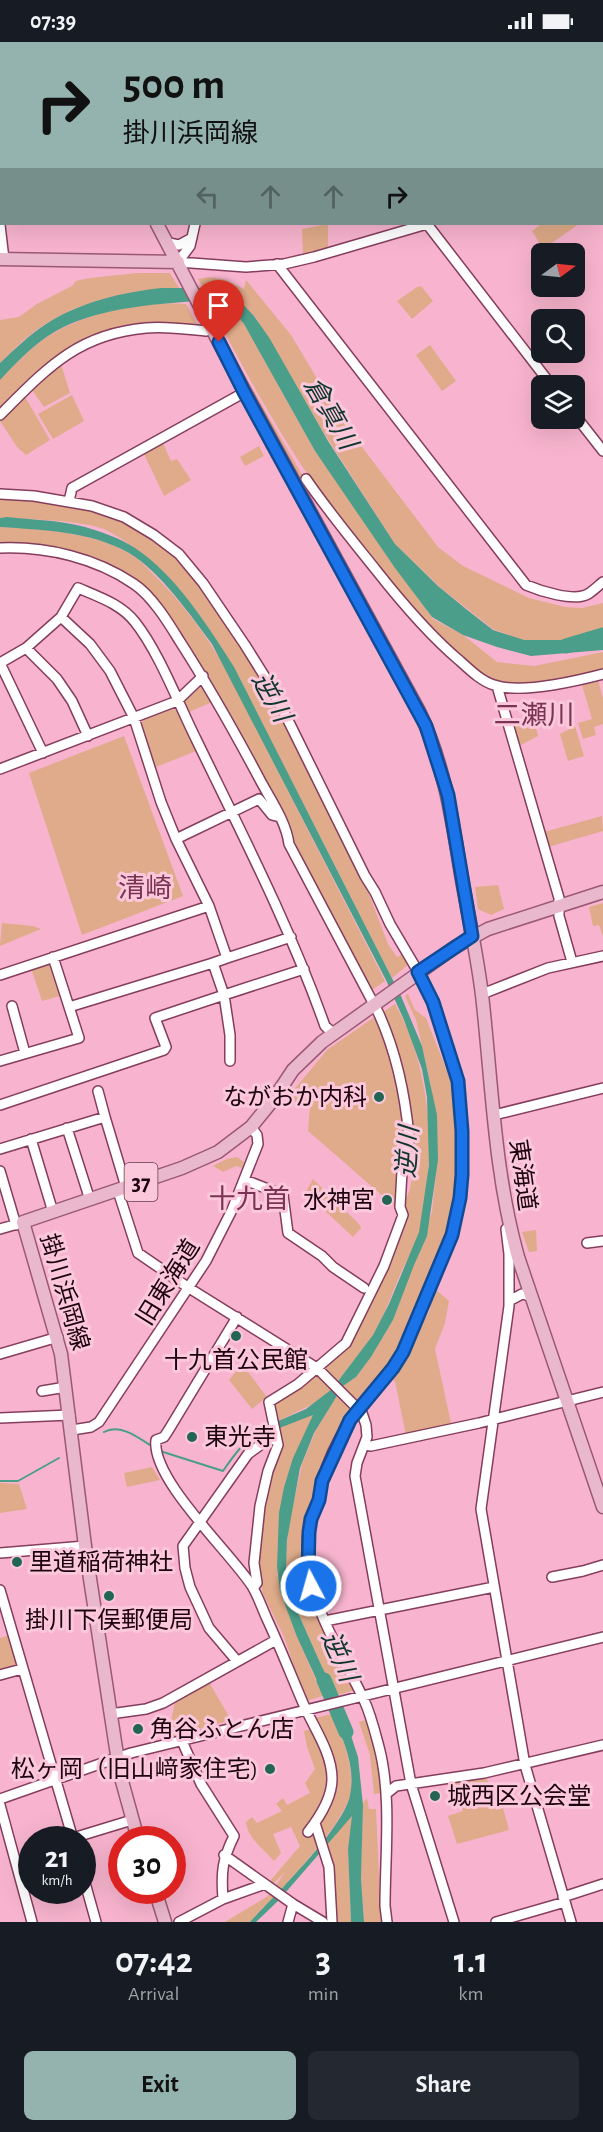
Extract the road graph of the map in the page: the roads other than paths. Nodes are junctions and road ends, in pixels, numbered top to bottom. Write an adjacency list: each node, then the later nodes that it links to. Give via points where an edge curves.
1 (0, 225): 8 (street)
2 (158, 225): 7 (main road, 東海道)
3 (195, 225): 6 (street)
4 (424, 225): 9 (street)
5 (428, 225): 12 (street)
6 (192, 238): 7 (street, via 179,245); 10 (street)
7 (165, 239): 10 (main road, 東海道)
8 (2, 259): 10 (main road)
9 (277, 264): 10 (street); 21 (street, via 526,585 575,597 586,596)
10 (181, 267): 11 (main road, 東海道)
11 (211, 326): 13 (main road, 東海道); 14 (street, via 206,331 148,327 92,340 46,368)
12 (544, 375)
13 (244, 392): 19 (street, via 72,488); 39 (main road, 東海道, via 426,726 448,795)
14 (0, 415)
15 (585, 428): 16 (street)
16 (603, 451)
17 (306, 479): 27 (street, via 420,623 474,673)
18 (0, 494): 19 (street)
19 (69, 501): 47 (street, via 124,517 154,535 179,554 203,583 246,645 284,712)
20 (0, 548): 26 (street, via 58,552 99,564 136,585 163,614)
21 (603, 582)
22 (61, 617): 23 (street); 28 (street, via 78,588 115,603 135,622); 29 (street, via 90,644 110,671)
23 (26, 648): 24 (street); 30 (street, via 57,679)
24 (0, 663): 31 (street)
25 (603, 674): 27 (street, via 532,687)
26 (202, 676): 28 (street); 34 (street)
27 (497, 686): 38 (street)
28 (177, 700): 29 (street); 33 (street)
29 (134, 718): 30 (street); 35 (street)
30 (88, 736): 31 (street)
31 (43, 753): 32 (street)
32 (0, 769)
33 (232, 813): 34 (street, via 259,799 272,815); 35 (street); 40 (street)
34 (280, 817): 51 (street, via 289,844)
35 (176, 839): 37 (street)
36 (603, 892): 38 (main road, 掛川浜岡線)
37 (209, 906): 42 (street); 43 (street)
38 (559, 907): 39 (main road, 掛川浜岡線); 44 (street)
39 (472, 936): 47 (main road, 掛川浜岡線 / 37); 49 (main road, 東海道)
40 (291, 937): 43 (street); 46 (street)
41 (603, 956): 44 (street)
42 (53, 957): 48 (street); 53 (street)
43 (226, 958): 45 (street)
44 (572, 962): 49 (street)
45 (213, 963): 50 (street); 53 (street)
46 (304, 969): 50 (street); 54 (street, via 325,1026)
47 (417, 974): 51 (main road, 掛川浜岡線 / 37); 89 (street, via 433,1002 458,1081 462,1131 460,1198 452,1235 403,1352)
48 (0, 975)
49 (482, 994): 61 (main road, 東海道)
50 (224, 995): 57 (street); 60 (street, via 155,1018 164,1050)
51 (374, 1004): 54 (main road, 掛川浜岡線 / 37); 84 (street, via 389,1035 407,1114 408,1147 403,1154 400,1207 403,1215 351,1335)
52 (12, 1006): 55 (street)
53 (69, 1007): 55 (street, via 79,1038)
54 (333, 1033): 63 (main road, 掛川浜岡線 / 37, via 293,1070)
55 (25, 1053): 56 (street)
56 (0, 1061)
57 (230, 1061)
58 (603, 1088): 61 (street)
59 (98, 1091): 62 (street)
60 (0, 1105)
61 (494, 1115): 70 (main road, 東海道)
62 (105, 1117): 64 (street); 69 (street)
63 (251, 1127): 68 (street, 旧東海道, via 258,1144); 69 (main road, 掛川浜岡線 / 37, via 210,1157)
64 (67, 1128): 65 (street); 71 (street)
65 (31, 1139): 66 (street); 72 (street)
66 (0, 1149)
67 (1, 1177): 73 (street)
68 (245, 1180): 77 (street, 旧東海道, via 220,1235); 78 (street, via 283,1195 288,1233)
69 (122, 1189): 71 (main road, 掛川浜岡線 / 37); 77 (street, via 138,1253)
70 (503, 1196): 79 (main road, 東海道); 80 (street)
71 (90, 1200): 72 (main road, 掛川浜岡線 / 37)
72 (53, 1212): 73 (main road, 掛川浜岡線 / 37)
73 (20, 1224): 74 (street); 82 (main road, 掛川浜岡線)
74 (0, 1229)
75 (603, 1240): 76 (street)
76 (587, 1243)
77 (189, 1288): 81 (street); 93 (street, 旧東海道, via 99,1422)
78 (364, 1288)
79 (532, 1296): 80 (street, via 522,1294); 88 (main road, 東海道)
80 (509, 1301): 92 (street)
81 (237, 1317): 84 (street); 97 (street, via 168,1431 156,1440 155,1449)
82 (58, 1337): 83 (street); 85 (main road, 掛川浜岡線)
83 (0, 1354)
84 (318, 1369): 89 (street); 94 (street, via 269,1402)
85 (66, 1387): 86 (street); 90 (main road, 掛川浜岡線)
86 (42, 1391)
87 (603, 1392): 88 (street)
88 (568, 1401): 92 (street); 96 (main road, 東海道)
89 (358, 1409): 95 (street, via 367,1432); 106 (street, via 322,1481 311,1519 308,1572)
90 (70, 1415): 91 (street); 93 (main road, 掛川浜岡線)
91 (0, 1418)
92 (494, 1418): 95 (street, via 371,1446); 103 (street, via 481,1509)
93 (72, 1430): 98 (main road, 掛川浜岡線)
94 (276, 1435): 97 (street, via 248,1454); 102 (street, via 278,1445 260,1506 254,1563 257,1583)
95 (364, 1444): 105 (street, via 355,1476)
96 (603, 1507)
97 (200, 1524): 102 (street); 109 (street, via 183,1546 190,1587 209,1628)
98 (85, 1546): 99 (street); 116 (main road, 掛川浜岡線)
99 (0, 1553)
100 (603, 1565): 101 (street)
101 (552, 1576)
102 (253, 1587): 108 (street)
103 (494, 1587): 105 (street); 110 (street)
104 (0, 1590): 111 (street)
105 (379, 1610): 106 (street); 113 (street)
106 (325, 1621): 114 (street)
107 (603, 1637): 110 (street)
108 (276, 1640): 109 (street); 115 (street)
109 (237, 1661): 116 (street, via 163,1703)
110 (507, 1662): 113 (street); 120 (street)
111 (22, 1669): 112 (street); 121 (street)
112 (0, 1675)
113 (394, 1690): 114 (street); 122 (street)
114 (361, 1697): 115 (street); 123 (street, via 380,1749)
115 (308, 1711): 117 (street); 127 (street, via 331,1768 332,1781)
116 (110, 1714): 119 (main road, 掛川浜岡線)
117 (182, 1741): 119 (street); 132 (street, via 201,1784 234,1836)
118 (603, 1745): 120 (street)
119 (117, 1758): 121 (street); 126 (main road, 掛川浜岡線)
120 (525, 1765): 122 (street); 136 (street)
121 (56, 1780): 124 (street); 128 (street)
122 (411, 1784): 123 (street, via 396,1786); 148 (street)
123 (386, 1794): 147 (street)
124 (0, 1799)
125 (0, 1805): 140 (street)
126 (132, 1820): 129 (main road, 掛川浜岡線); 130 (street)
127 (315, 1823): 131 (street); 146 (street, via 329,1867)
128 (69, 1826)
129 (134, 1826)
130 (96, 1831)
131 (308, 1832)
132 (224, 1855): 134 (street); 135 (street)
133 (603, 1884): 136 (street)
134 (268, 1886): 135 (street); 137 (street)
135 (223, 1899): 143 (street)
136 (564, 1899): 149 (street); 150 (street)
137 (290, 1902): 144 (street); 145 (street)
138 (91, 1904): 141 (street)
139 (159, 1904): 142 (main road)
140 (32, 1922)
141 (96, 1922)
142 (165, 1922)
143 (179, 1922)
144 (288, 1922)
145 (323, 1922)
146 (332, 1922)
147 (387, 1922)
148 (454, 1922)
149 (496, 1922)
150 (571, 1922)

